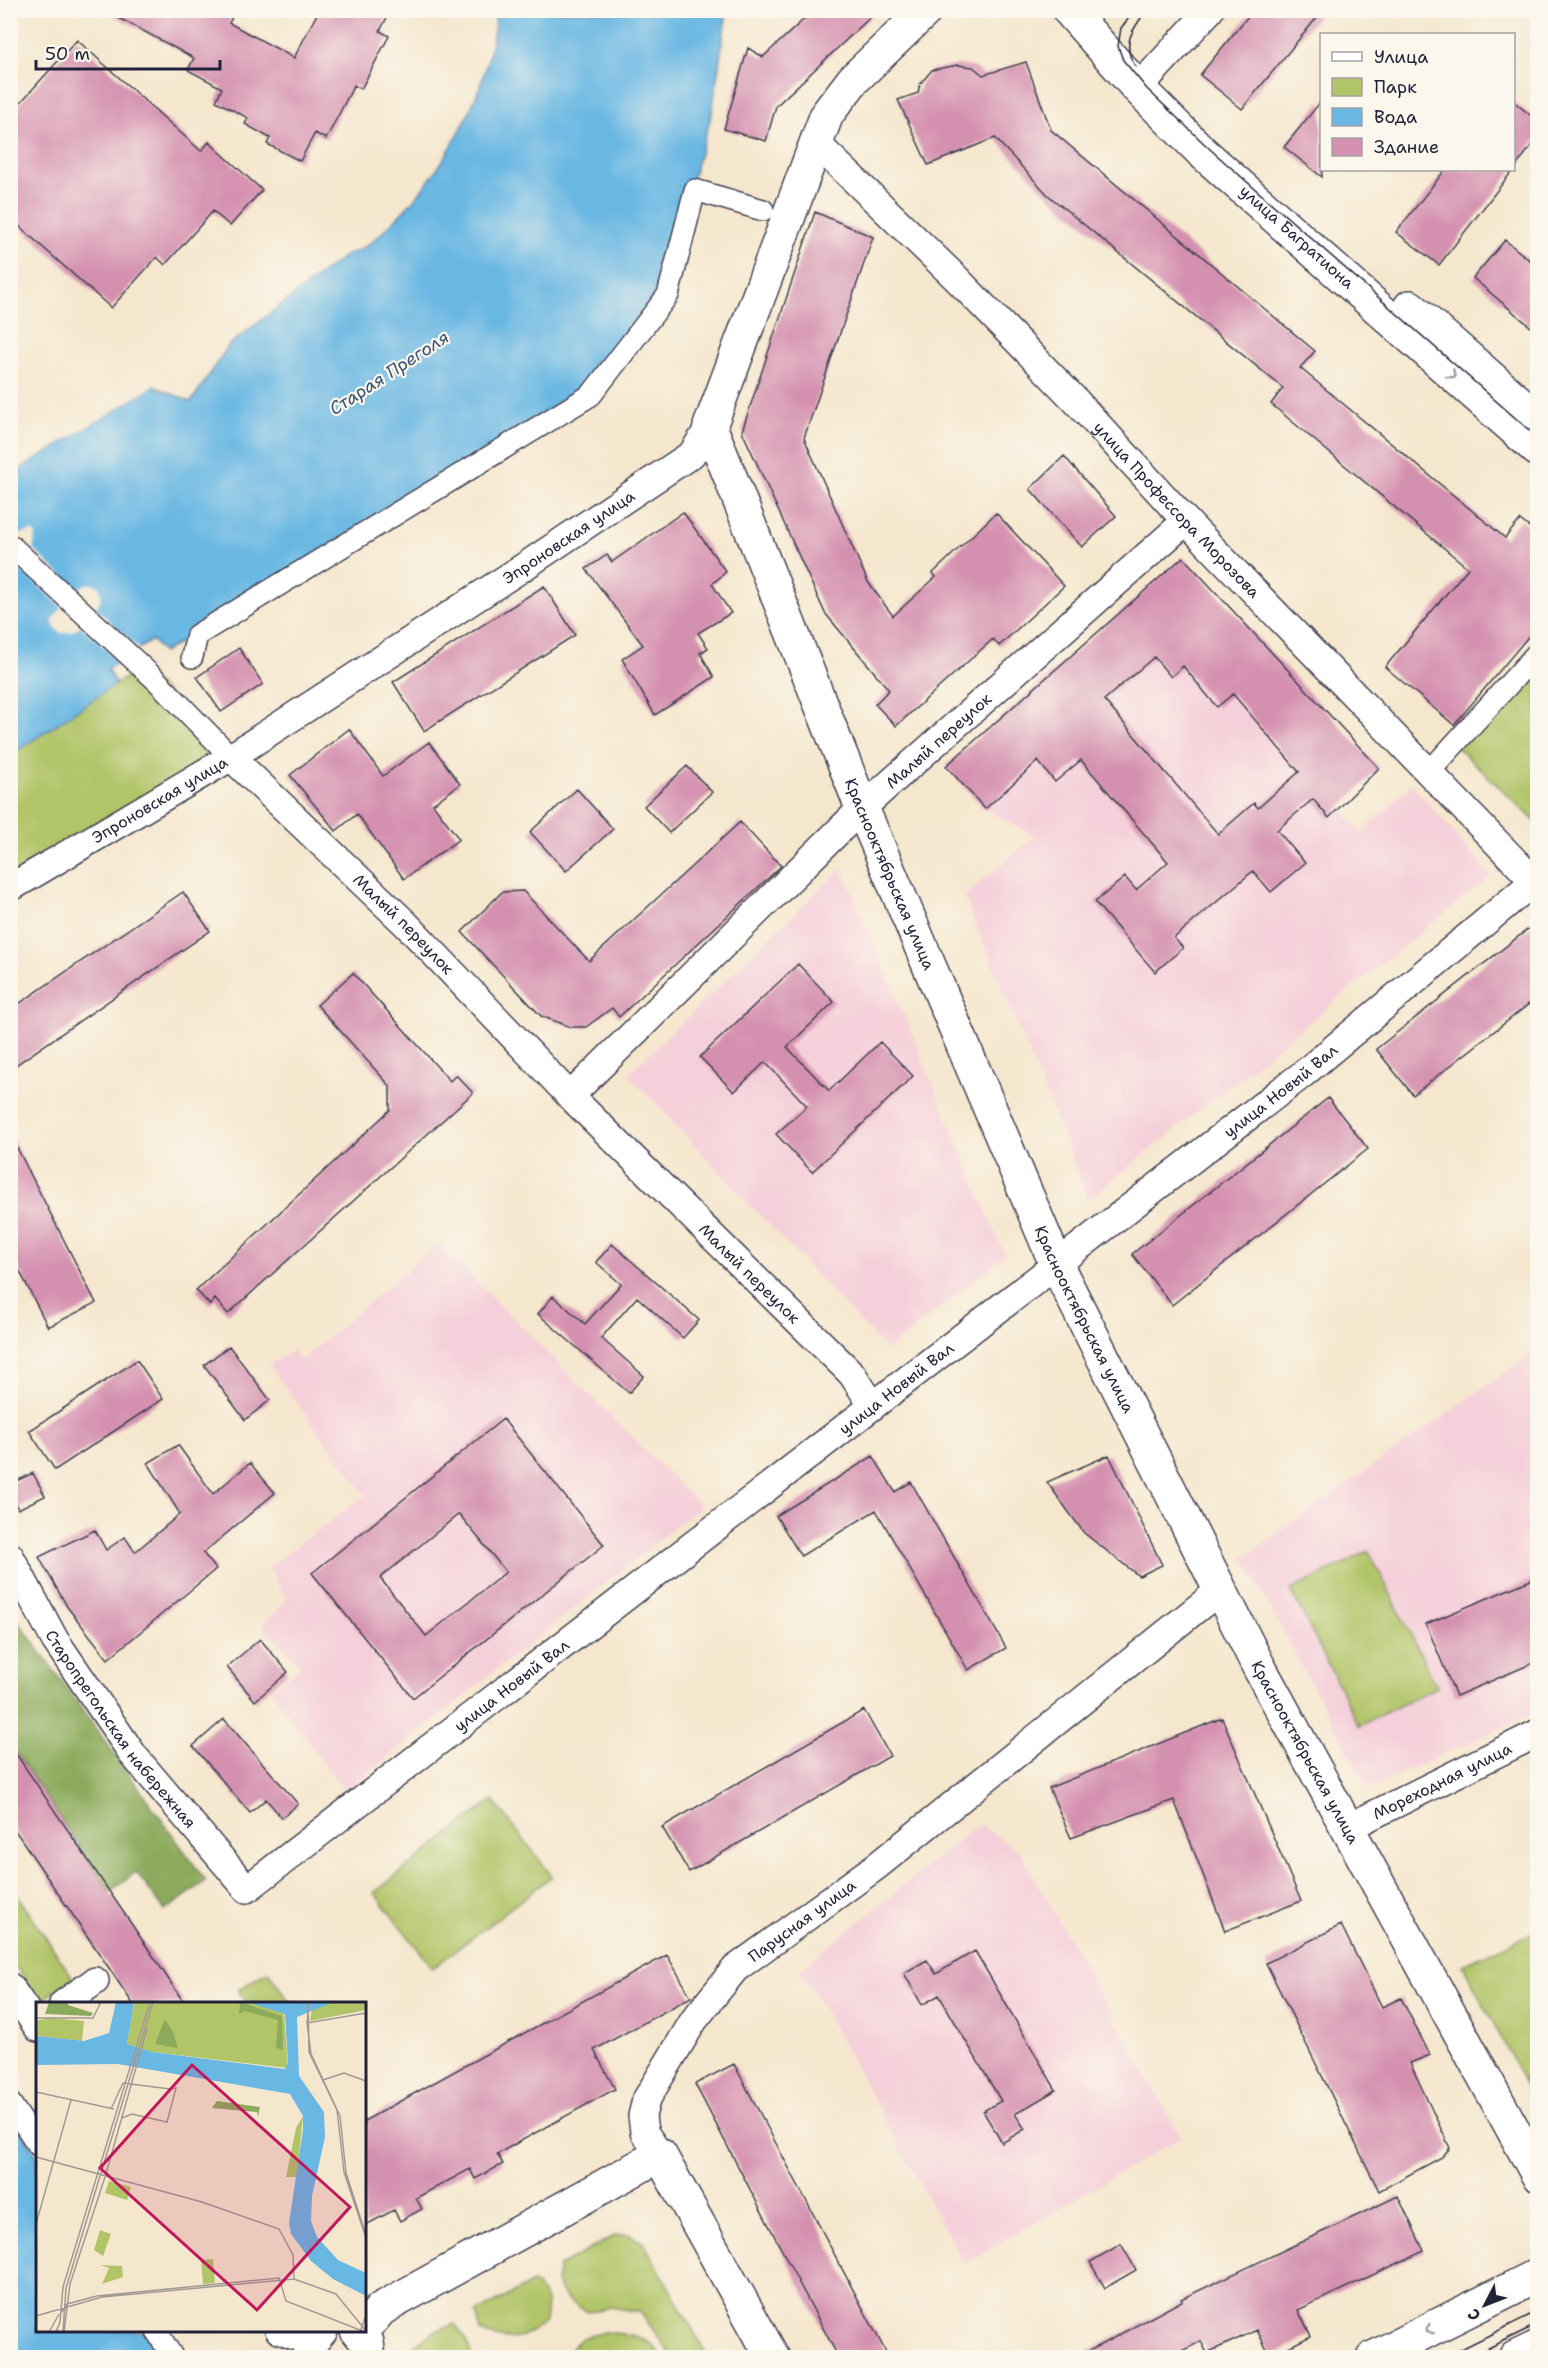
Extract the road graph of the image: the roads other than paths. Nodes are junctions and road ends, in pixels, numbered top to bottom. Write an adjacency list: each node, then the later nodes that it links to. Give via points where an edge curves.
1 (926, 10): 6 (street, Эпроновская улица, via 853,80 827,114)
2 (1069, 10): 5 (street, улица Багратиона)
3 (1094, 10): 5 (street, улица Багратиона, via 1131,47)
4 (1209, 10): 5 (street)
5 (1144, 80): 8 (street, улица Багратиона); 10 (street, улица Багратиона, one-way to 10, via 1202,152)
6 (815, 142): 9 (street, Эпроновская улица); 11 (street, улица Профессора Морозова, via 956,278)
7 (763, 210): 14 (street, via 695,190 668,296 591,395 198,635)
8 (1538, 419)
9 (710, 426): 15 (street, Эпроновская улица, via 692,454); 17 (street, Краснооктябрьская улица)
10 (1538, 450)
11 (1186, 521): 16 (street, улица Профессора Морозова); 17 (street, Малый переулок)
12 (10, 545): 15 (street)
13 (1538, 652): 16 (street)
14 (192, 657)
15 (231, 757): 19 (street, Эпроновская улица); 20 (street, Малый переулок, via 406,924)
16 (1430, 771): 18 (street, улица Профессора Морозова)
17 (862, 808): 20 (street, Малый переулок); 21 (street, Краснооктябрьская улица)
18 (1536, 880): 21 (street, улица Новый Вал, via 1303,1074)
19 (10, 888)
20 (570, 1096): 22 (street, Малый переулок, via 852,1374)
21 (1057, 1266): 22 (street, улица Новый Вал); 24 (street, Краснооктябрьская улица)
22 (873, 1406): 27 (street, улица Новый Вал)
23 (10, 1556): 27 (street, Старопрегольская набережная, via 55,1640 134,1756)
24 (1220, 1590): 26 (street, Краснооктябрьская улица); 34 (street, Парусная улица, via 878,1865 735,1969 694,2020 646,2100 644,2132)
25 (1538, 1732): 26 (street, Мореходная улица)
26 (1347, 1828): 35 (street, Краснооктябрьская улица)
27 (247, 1889)
28 (95, 1981): 30 (street)
29 (10, 1987): 31 (street)
30 (66, 2002)
31 (36, 2024)
32 (10, 2103): 33 (street)
33 (36, 2142)
34 (660, 2155): 39 (street, via 381,2309); 43 (street, Парусная улица)
35 (1538, 2175)
36 (1538, 2275): 44 (street, one-way to 44)
37 (157, 2332): 42 (street)
38 (282, 2332): 40 (street)
39 (366, 2332)
40 (314, 2343)
41 (1538, 2347): 45 (street)
42 (173, 2358)
43 (773, 2358)
44 (1373, 2358)
45 (1515, 2358)

